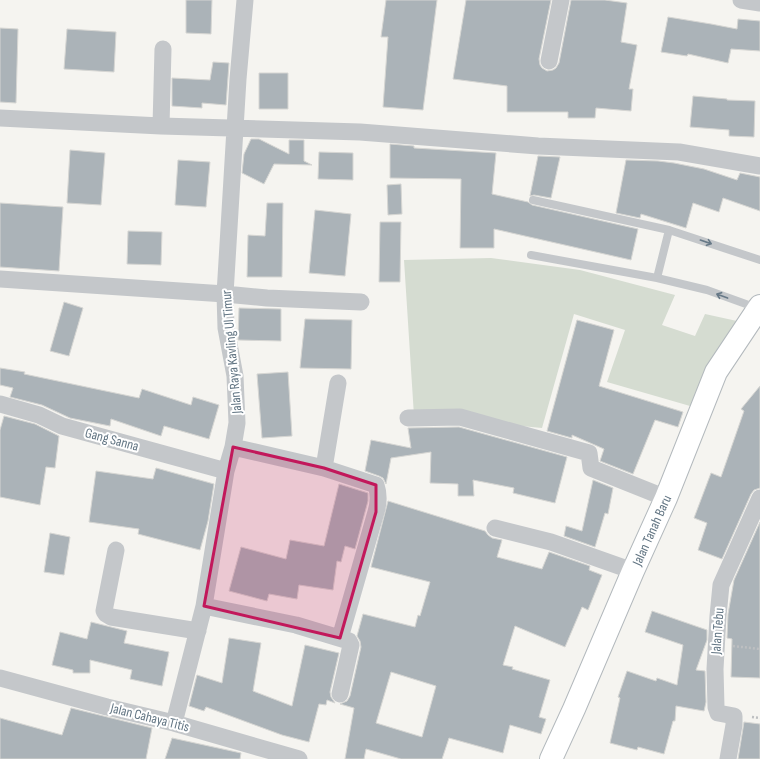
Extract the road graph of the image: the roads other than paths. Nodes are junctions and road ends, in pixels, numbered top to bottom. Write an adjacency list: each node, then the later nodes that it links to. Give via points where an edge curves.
1 (245, 0): 9 (street, Jalan Raya Kavling Ul Timur)
2 (561, 0): 6 (street)
3 (741, 0): 4 (street)
4 (760, 3)
5 (164, 49): 8 (street)
6 (549, 61)
7 (0, 118): 8 (street)
8 (161, 126): 9 (street)
9 (236, 127): 10 (street, via 679,152); 17 (street, Jalan Raya Kavling Ul Timur)
10 (760, 166)
11 (533, 200): 12 (lane)
12 (669, 230): 14 (lane, one-way to 14); 15 (lane)
13 (531, 255): 15 (lane)
14 (760, 260)
15 (657, 278): 19 (lane, one-way to 15, via 707,290)
16 (0, 279): 17 (street)
17 (225, 294): 18 (street); 23 (street, Jalan Raya Kavling Ul Timur, via 226,328 236,376 237,423)
18 (361, 302)
19 (759, 308): 26 (main road, Jalan Tanah Baru, via 716,372)
20 (338, 383): 24 (street)
21 (0, 404): 25 (street, Gang Sanna, via 39,415 62,426)
22 (408, 418): 26 (street, via 460,417 589,453 591,468)
23 (233, 447): 24 (street); 25 (street, Jalan Raya Kavling Ul Timur)
24 (324, 468): 33 (street, via 376,485 379,493 376,512)
25 (226, 471): 31 (street, Jalan Raya Kavling Ul Timur)
26 (666, 498): 30 (main road, Jalan Tanah Baru)
27 (760, 498): 39 (street, Jalan Tebu, via 721,585 715,669 716,707 718,713 734,716)
28 (495, 528): 30 (street, via 551,542)
29 (116, 550): 32 (street, via 104,611 106,614)
30 (633, 571): 38 (main road, Jalan Tanah Baru)
31 (204, 606): 32 (street, Jalan Raya Kavling Ul Timur); 33 (street, via 296,625)
32 (198, 631): 36 (street, Jalan Raya Kavling Ul Timur)
33 (340, 638): 35 (street, via 351,645)
34 (0, 678): 36 (street, Jalan Cahaya Titis)
35 (340, 694)
36 (174, 723): 37 (street, Jalan Cahaya Titis)
37 (299, 759)
38 (551, 759)
39 (728, 759)

